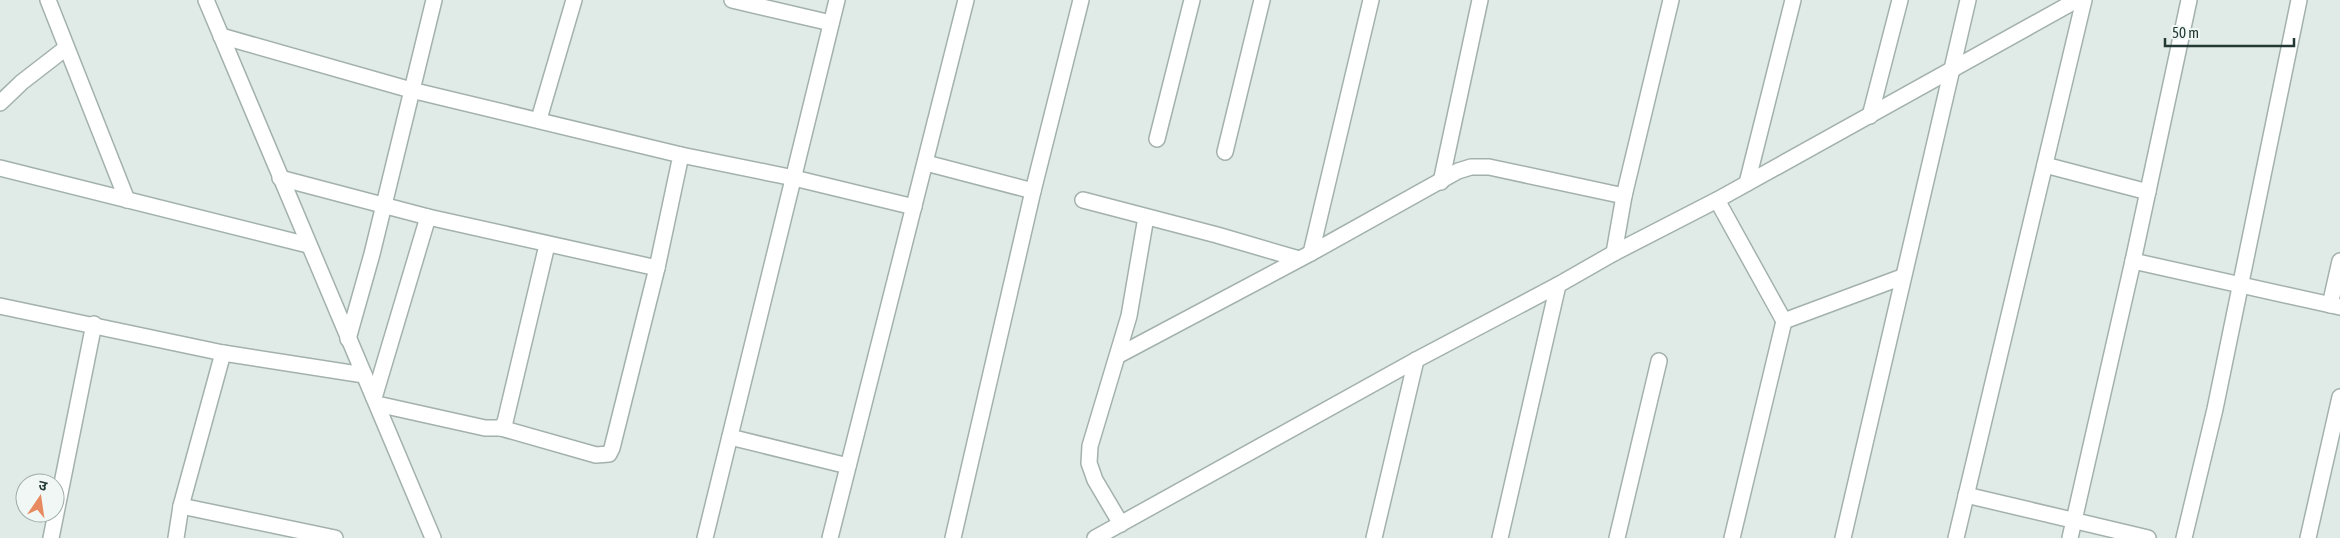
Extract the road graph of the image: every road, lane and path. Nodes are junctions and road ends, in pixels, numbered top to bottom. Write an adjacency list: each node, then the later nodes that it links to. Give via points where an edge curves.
1 (48, 0): 23 (street)
2 (206, 0): 22 (street)
3 (434, 0): 25 (street)
4 (574, 0): 28 (street)
5 (732, 0): 21 (street)
6 (837, 0): 21 (street)
7 (966, 0): 32 (street)
8 (1081, 0): 39 (street)
9 (1192, 0): 29 (street)
10 (1262, 0): 30 (street)
11 (1371, 0): 52 (street)
12 (1480, 0): 37 (street)
13 (1671, 0): 41 (street)
14 (1793, 0): 38 (street)
15 (1900, 0): 27 (street)
16 (1968, 0): 24 (street)
17 (2078, 0): 24 (street)
18 (2084, 0): 33 (street)
19 (2189, 0): 40 (street)
20 (2299, 0): 57 (street)
21 (831, 23): 36 (street)
22 (220, 36): 25 (street); 35 (street)
23 (66, 48): 26 (street); 42 (street)
24 (1949, 72): 27 (street); 56 (street)
25 (411, 90): 28 (street); 45 (street)
26 (0, 103)
27 (1870, 116): 38 (street)
28 (539, 120): 31 (street)
29 (1157, 139)
30 (1225, 152)
31 (681, 155): 36 (street); 55 (street)
32 (926, 163): 39 (street); 46 (street)
33 (2045, 165): 40 (street); 74 (street)
34 (0, 168): 42 (street)
35 (280, 178): 45 (street); 49 (street)
36 (794, 178): 46 (street); 72 (street)
37 (1441, 182): 41 (street, via 1458,170 1489,167); 52 (street)
38 (1747, 183): 44 (street)
39 (1033, 191): 84 (street)
40 (2148, 192): 53 (street)
41 (1624, 196): 51 (street)
42 (127, 200): 49 (street)
43 (1082, 200): 48 (street)
44 (1717, 200): 51 (street); 61 (street)
45 (384, 204): 47 (street); 63 (street)
46 (914, 207): 73 (street)
47 (428, 217): 50 (street); 70 (street)
48 (1146, 217): 52 (street); 65 (street)
49 (308, 245): 63 (street)
50 (547, 245): 55 (street); 71 (street)
51 (1614, 253): 58 (street)
52 (1305, 256): 65 (street)
53 (2133, 261): 57 (street); 76 (street)
54 (2340, 261): 60 (street)
55 (657, 268): 71 (street, via 609,454 596,454)
56 (1902, 277): 61 (street); 90 (street)
57 (2240, 284): 60 (street); 94 (street)
58 (1558, 285): 66 (street); 87 (street)
59 (0, 306): 62 (street)
60 (2335, 306)
61 (1784, 321): 89 (street)
62 (94, 324): 64 (street); 78 (street)
63 (348, 339): 68 (street)
64 (224, 353): 68 (street); 75 (street)
65 (1119, 355): 77 (street, via 1090,446 1089,463 1095,480)
66 (1416, 360): 77 (street); 86 (street)
67 (1658, 361): 88 (street)
68 (364, 376): 70 (street)
69 (2340, 397): 95 (street)
70 (375, 401): 71 (street, via 486,428); 81 (street)
71 (501, 428)
72 (730, 437): 73 (street); 82 (street)
73 (848, 466): 83 (street)
74 (1966, 495): 76 (street); 91 (street)
75 (181, 506): 79 (street); 80 (street)
76 (2074, 521): 92 (street); 93 (street)
77 (1121, 524): 85 (street)
78 (51, 538)
79 (176, 538)
80 (334, 538)
81 (433, 538)
82 (704, 538)
83 (830, 538)
84 (953, 538)
85 (1095, 538)
86 (1374, 538)
87 (1500, 538)
88 (1616, 538)
89 (1732, 538)
90 (1843, 538)
91 (1956, 538)
92 (2070, 538)
93 (2148, 538)
94 (2184, 538)
95 (2308, 538)

